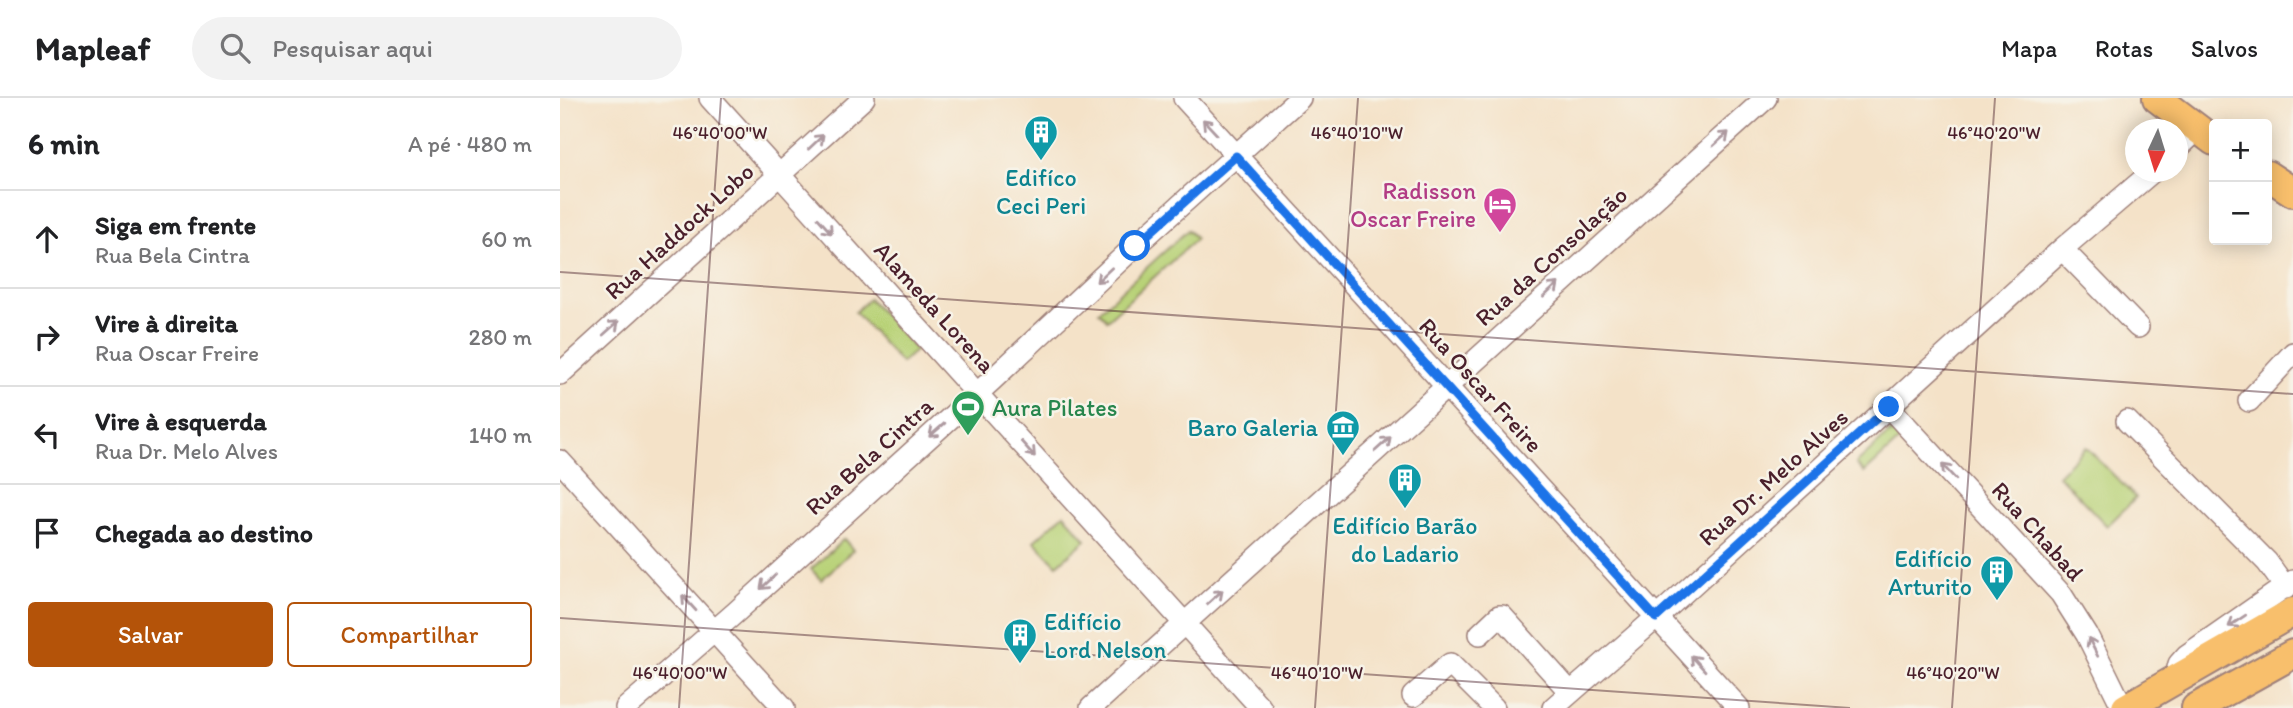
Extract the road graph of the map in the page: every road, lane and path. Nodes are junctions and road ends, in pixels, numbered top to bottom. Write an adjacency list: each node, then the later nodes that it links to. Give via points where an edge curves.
1 (710, 98): 9 (street, Alameda Lorena)
2 (864, 98): 9 (street, Rua Haddock Lobo, one-way to 2)
3 (1184, 98): 8 (street, Rua Oscar Freire, one-way to 3)
4 (1300, 98): 8 (street, Rua Bela Cintra)
5 (1766, 98): 17 (street, Rua da Consolação, one-way to 5)
6 (2157, 98): 7 (main road)
7 (2196, 140)
8 (1236, 156): 17 (street, Rua Oscar Freire); 18 (street, Rua Bela Cintra, one-way to 18)
9 (780, 175): 16 (street, Rua Haddock Lobo, one-way to 9); 18 (street, Alameda Lorena, one-way to 18)
10 (2272, 178): 12 (main road)
11 (2140, 182): 13 (street, Rua Dr. Melo Alves)
12 (2293, 192)
13 (2062, 249): 14 (street); 20 (street, Rua Dr. Melo Alves)
14 (2138, 327)
15 (2293, 353): 19 (street)
16 (560, 374)
17 (1448, 386): 24 (street, Rua Oscar Freire); 25 (street, Rua da Consolação, one-way to 17)
18 (978, 393): 25 (street, Alameda Lorena, one-way to 25); 26 (street, Rua Bela Cintra, one-way to 26)
19 (2249, 401)
20 (1889, 407): 24 (street, Rua Dr. Melo Alves); 38 (street, Rua Chabad, one-way to 20, via 2061,594)
21 (2127, 421): 23 (street, via 2267,562)
22 (560, 461): 26 (street, one-way to 22)
23 (2291, 594): 38 (main road, one-way to 38, via 2175,680)
24 (1656, 618): 29 (street, Rua Dr. Melo Alves); 37 (street, Rua Oscar Freire, one-way to 24)
25 (1186, 623): 33 (street, Rua da Consolação); 34 (street, Alameda Lorena)
26 (714, 631): 31 (street, Rua Bela Cintra); 32 (street)
27 (1480, 634): 29 (street, via 1502,616)
28 (2293, 654): 39 (main road)
29 (1570, 692): 36 (street, Rua Dr. Melo Alves)
30 (1413, 696): 35 (street, via 1450,664)
31 (626, 708)
32 (784, 708)
33 (1091, 708)
34 (1261, 708)
35 (1494, 708)
36 (1553, 708)
37 (1739, 708)
38 (2125, 708)
39 (2196, 708)

